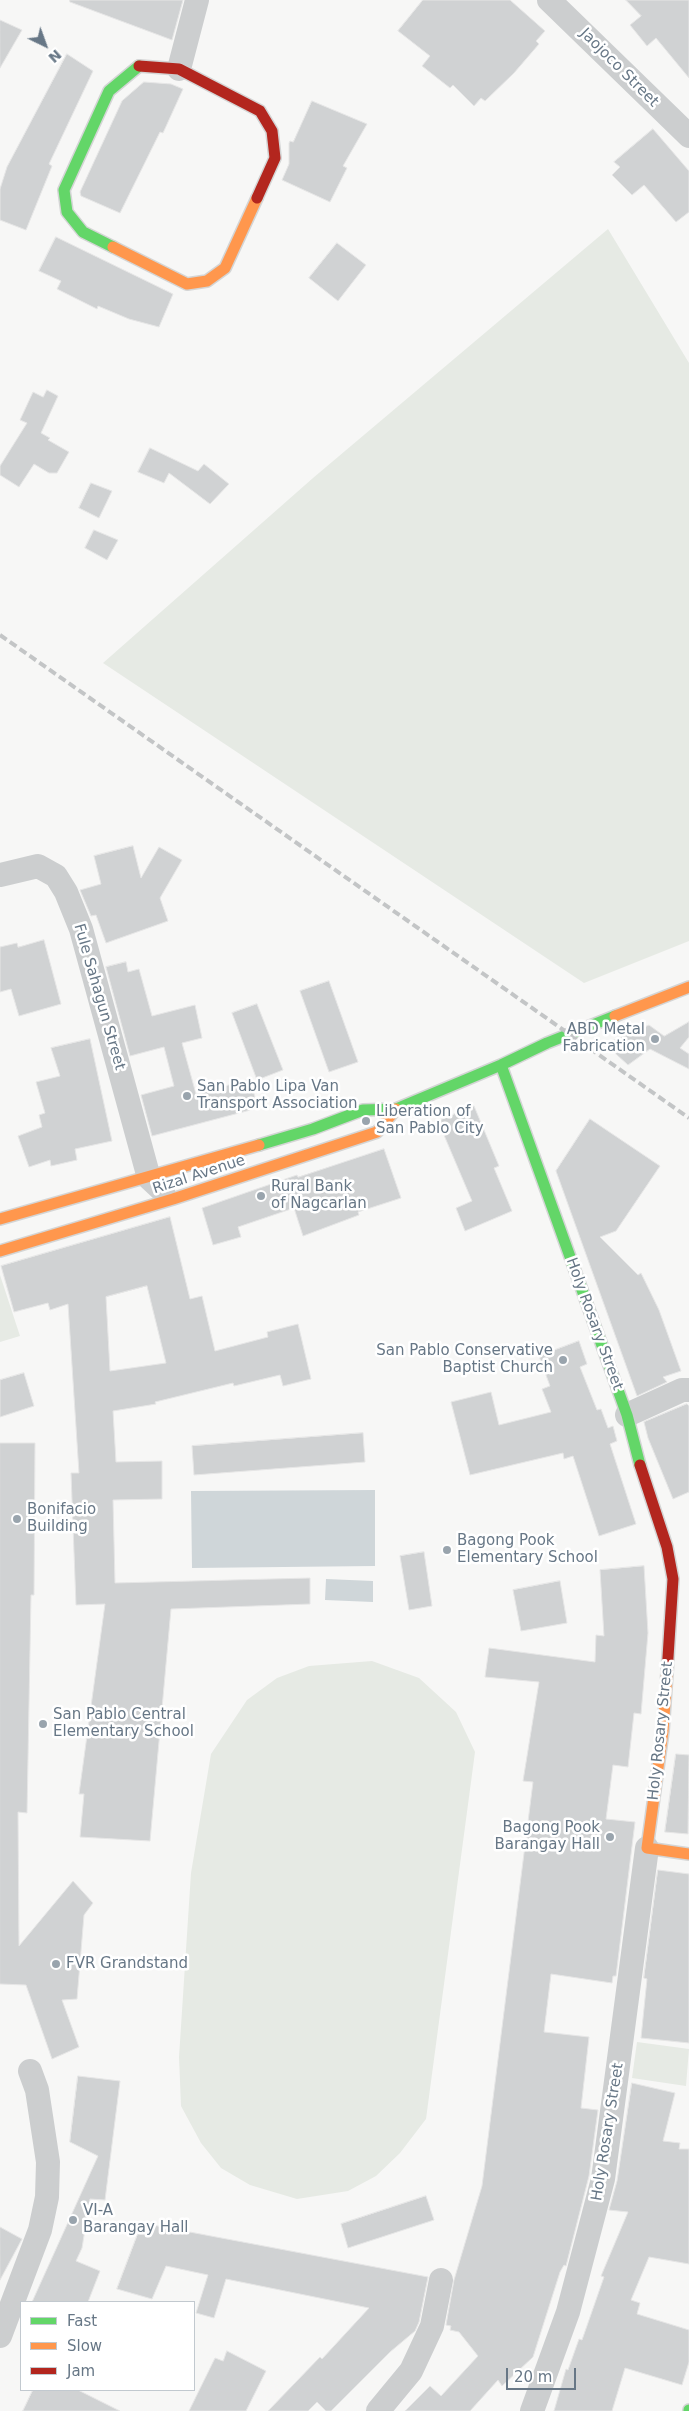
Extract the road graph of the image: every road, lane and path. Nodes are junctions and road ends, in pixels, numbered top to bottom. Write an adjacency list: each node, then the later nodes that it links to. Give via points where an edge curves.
1 (198, 0): 3 (street)
2 (549, 0): 4 (street, Jaojoco Street)
3 (179, 69): 3 (street, via 139,66 109,91 64,190 67,212 83,232 187,284 207,281 225,268 274,158 272,132 260,111)
4 (689, 136)
5 (0, 875): 9 (street, Fule Sahagun Street, via 38,866 56,876 66,892 81,930)
6 (689, 987): 7 (street, Rizal Avenue)
7 (502, 1064): 8 (street, Rizal Avenue); 14 (street, Holy Rosary Street)
8 (396, 1109): 9 (street, Rizal Avenue, via 363,1110 313,1129); 10 (street, Rizal Avenue, via 377,1132)
9 (149, 1178): 10 (street); 11 (street, Rizal Avenue)
10 (173, 1199): 12 (street, Rizal Avenue)
11 (1, 1218): 12 (street)
12 (5, 1250)
13 (689, 1390): 14 (street, via 682,1390)
14 (627, 1415): 15 (street, Holy Rosary Street, via 674,1579 663,1731)
15 (647, 1848): 16 (street); 21 (street, Holy Rosary Street, via 603,2179 568,2312)
16 (689, 1854)
17 (30, 2071): 19 (street, via 37,2090 48,2162 47,2196 40,2230)
18 (441, 2280): 20 (street, via 432,2326 411,2371)
19 (0, 2336)
20 (378, 2411)
21 (532, 2411)

